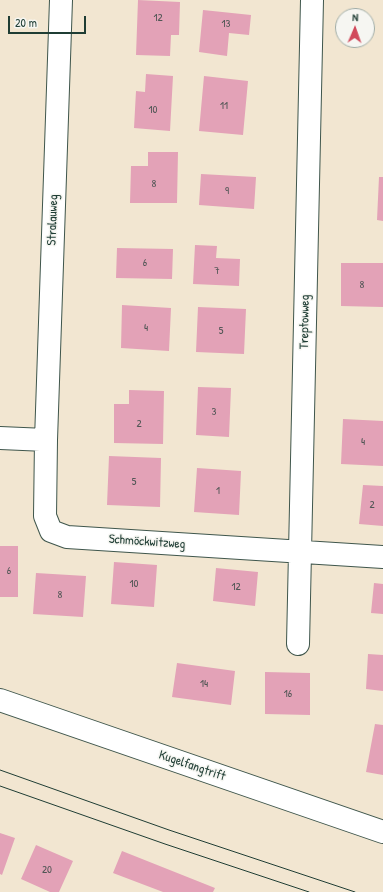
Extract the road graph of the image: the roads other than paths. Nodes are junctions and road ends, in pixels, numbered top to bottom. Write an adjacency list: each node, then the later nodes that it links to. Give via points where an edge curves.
1 (61, 0): 4 (street, Stralauweg)
2 (312, 0): 5 (street, Treptowweg)
3 (0, 438): 4 (street)
4 (46, 440): 5 (street, Schmöckwitzweg, via 45,516 51,531 67,537)
5 (300, 552): 6 (street, Schmöckwitzweg); 7 (street, Treptowweg)
6 (383, 557)
7 (298, 644)
8 (0, 700): 9 (street, Kugelfangtrift)
9 (383, 832)

